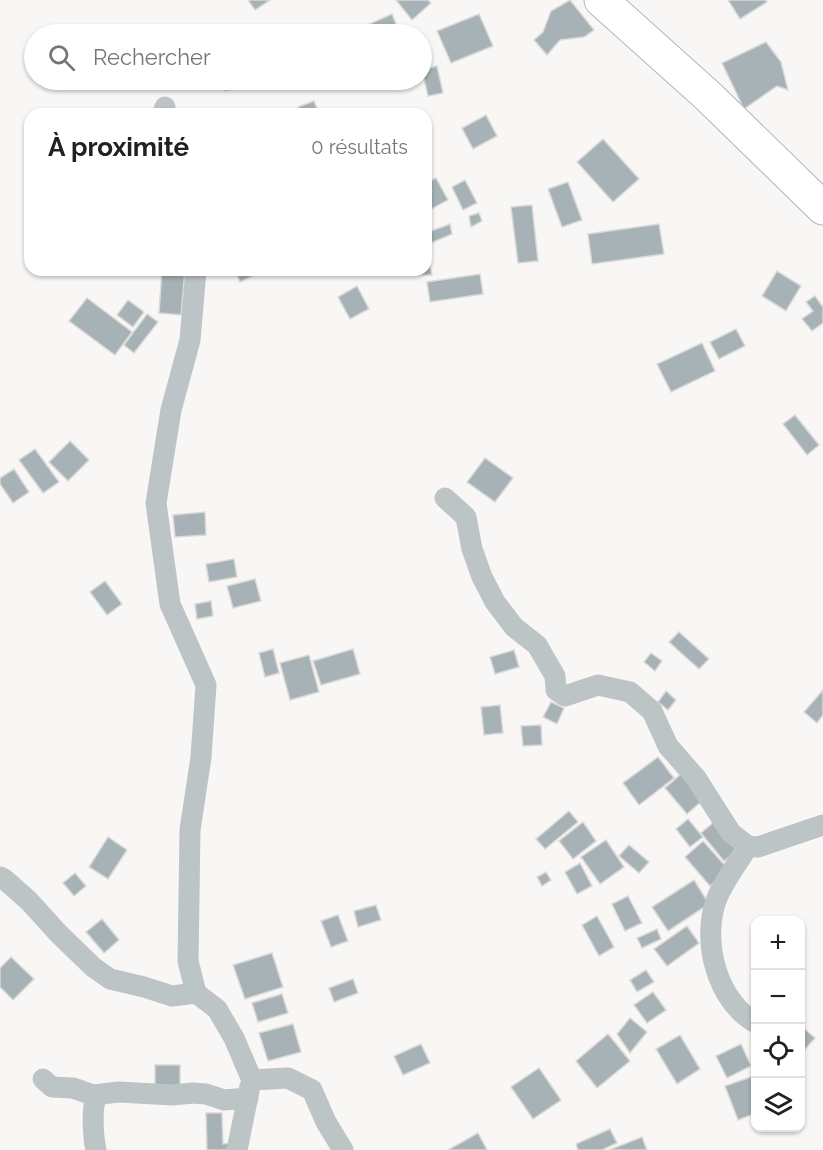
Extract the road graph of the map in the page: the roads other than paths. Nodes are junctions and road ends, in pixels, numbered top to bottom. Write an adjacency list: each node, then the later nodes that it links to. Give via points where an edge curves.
1 (601, 0): 2 (main road, via 708,96)
2 (823, 208)
3 (195, 276): 8 (street, via 190,340 171,410 156,503 170,604 206,685 190,830 188,961)
4 (445, 498): 6 (street, via 465,517 472,549 495,602 514,627 537,645 555,676 556,690 565,696 598,685 630,692 652,711 668,746 696,778 731,833)
5 (823, 825): 6 (street, via 758,847)
6 (748, 846): 9 (street, via 717,898 710,946 722,986)
7 (0, 877): 8 (street, via 29,900 93,968 110,979 172,996)
8 (196, 993): 11 (street, via 217,1009 234,1038)
9 (751, 1021)
10 (43, 1079): 12 (street, via 52,1087)
11 (250, 1089): 12 (street, via 224,1100 193,1093); 14 (street); 15 (street, via 288,1078 312,1090)
12 (97, 1095): 13 (street, via 93,1103)
13 (96, 1150)
14 (237, 1150)
15 (343, 1150)

